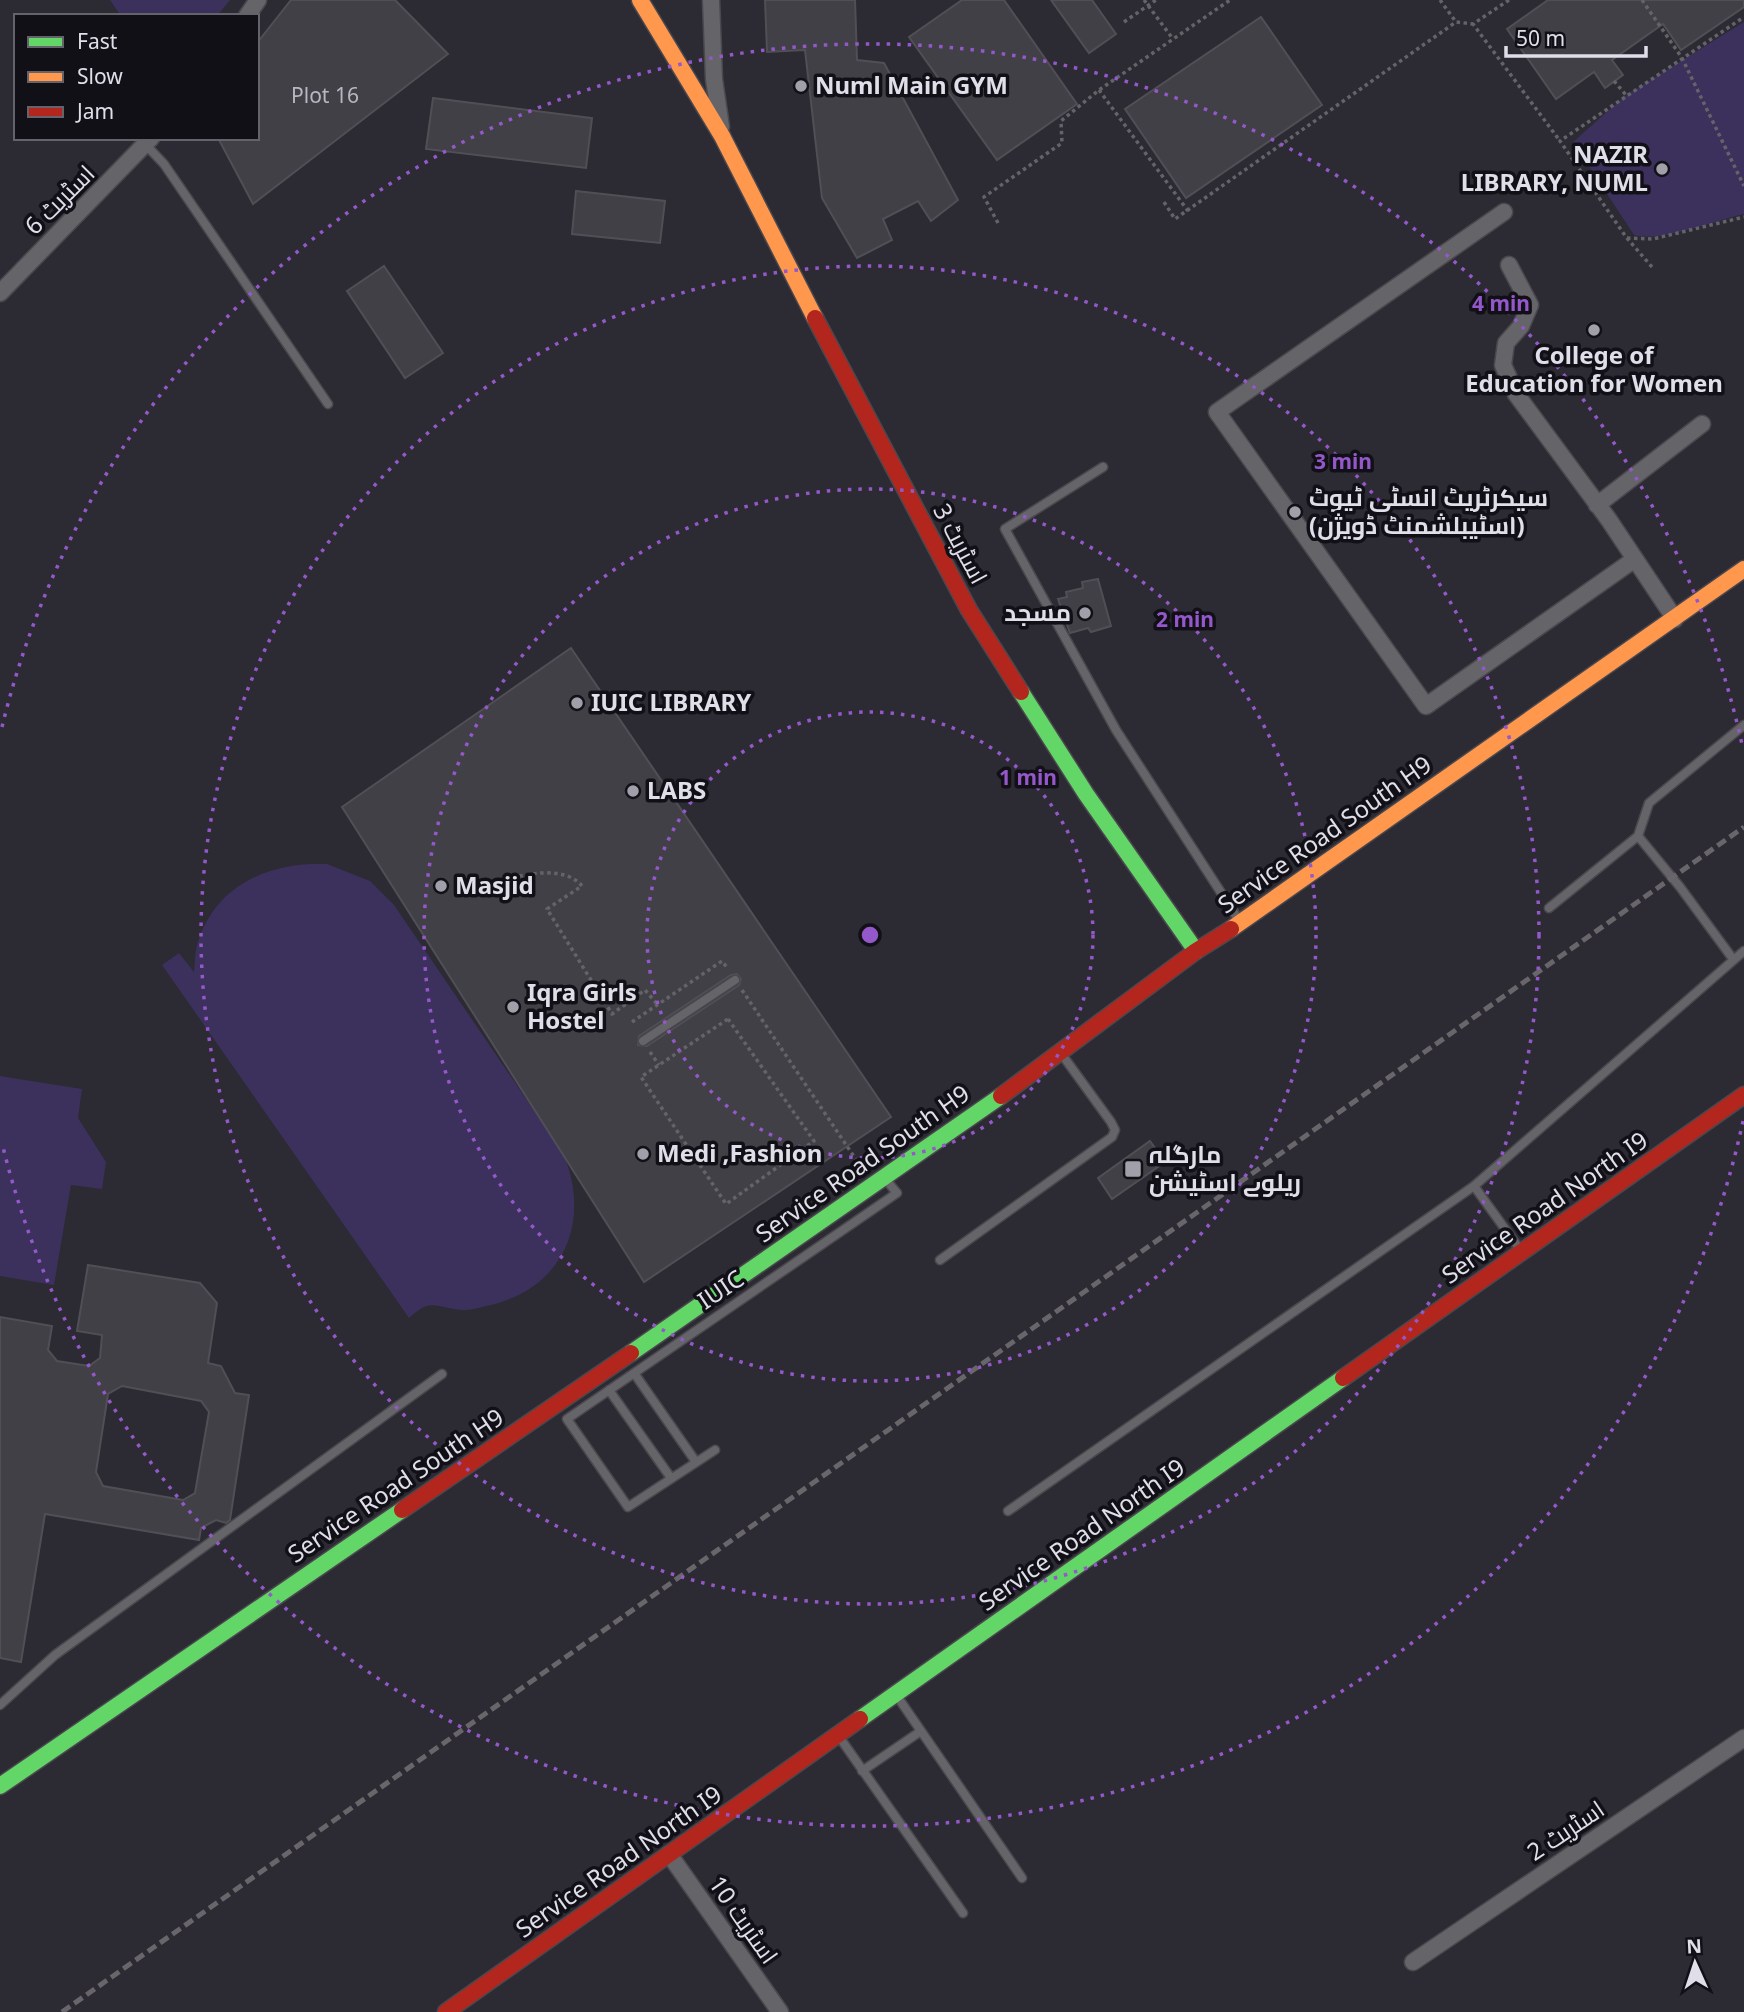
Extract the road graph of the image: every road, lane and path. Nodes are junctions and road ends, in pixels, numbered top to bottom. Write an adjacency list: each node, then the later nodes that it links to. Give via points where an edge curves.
1 (640, 0): 19 (street, اسٹریٹ 3)
2 (710, 0): 19 (street)
3 (1144, 0): 9 (path)
4 (1156, 0): 9 (path)
5 (1230, 0): 14 (path)
6 (1440, 0): 12 (path)
7 (1509, 0): 13 (path)
8 (1642, 0): 15 (path)
9 (1148, 5): 11 (path); 14 (path)
10 (1744, 17): 15 (path)
11 (1124, 22)
12 (1456, 22): 13 (path); 24 (path)
13 (1473, 24): 21 (path)
14 (1173, 39): 17 (path)
15 (1682, 58): 18 (path); 22 (path)
16 (1614, 81): 18 (path)
17 (1099, 90): 24 (path); 27 (path, via 1061,121 1062,143 984,197)
18 (1626, 95): 21 (path)
19 (722, 136): 44 (street, اسٹریٹ 3, via 969,610 1086,794)
20 (149, 142): 31 (street, اسٹریٹ 6); 32 (lane)
21 (1562, 143): 28 (path)
22 (1744, 186)
23 (1164, 202): 24 (path, via 1175,219)
24 (1188, 211)
25 (1504, 212): 36 (street, via 1217,412 1426,706)
26 (1744, 217): 28 (path, via 1653,240)
27 (998, 223)
28 (1626, 237): 30 (path)
29 (1509, 265): 35 (street, via 1530,305 1521,326 1506,343 1503,365 1522,403)
30 (1652, 267)
31 (0, 293)
32 (328, 404)
33 (1702, 424): 35 (street)
34 (1103, 467): 43 (lane, via 1005,529 1116,730)
35 (1597, 505): 36 (street)
36 (1635, 559): 38 (street)
37 (1744, 569): 38 (street, Service Road South H9)
38 (1675, 618): 43 (street, Service Road South H9)
39 (1744, 725): 40 (lane, via 1649,803)
40 (1637, 836): 42 (lane); 46 (lane)
41 (473, 892): 48 (path, via 500,880 543,872 581,883 547,909 612,1014 645,990)
42 (1549, 908)
43 (1241, 923): 44 (street, Service Road South H9)
44 (1196, 951): 52 (street, Service Road South H9)
45 (1744, 951): 46 (lane)
46 (1733, 959): 55 (lane)
47 (735, 980): 48 (path, via 722,961); 51 (lane); 54 (path)
48 (658, 1005): 50 (path)
49 (728, 1019): 49 (path, via 814,1141 726,1204 641,1077)
50 (632, 1022)
51 (643, 1041)
52 (1061, 1054): 54 (street, Service Road South H9); 57 (lane, via 1111,1122 1112,1137)
53 (1744, 1095): 56 (street, Service Road North I9)
54 (879, 1182): 58 (lane, IUIC, via 897,1193); 71 (street, Service Road South H9)
55 (1474, 1186): 56 (lane); 64 (lane)
56 (1522, 1252): 65 (street, Service Road North I9)
57 (940, 1260)
58 (634, 1373): 60 (lane, IUIC); 62 (lane)
59 (442, 1374): 66 (lane, via 55,1655)
60 (605, 1392): 63 (lane); 63 (lane, IUIC, via 567,1419 628,1507)
61 (715, 1450): 62 (lane)
62 (696, 1462): 63 (lane)
63 (671, 1478)
64 (1008, 1511)
65 (896, 1694): 67 (lane); 68 (street, Service Road North I9)
66 (0, 1705)
67 (921, 1731): 70 (lane); 73 (lane)
68 (838, 1735): 70 (lane); 72 (street, Service Road North I9)
69 (1744, 1738): 75 (street, اسٹریٹ 2)
70 (862, 1771): 74 (lane)
71 (0, 1786)
72 (669, 1854): 76 (street, Service Road North I9); 77 (street, اسٹریٹ 10)
73 (1022, 1878)
74 (963, 1913)
75 (1413, 1962)
76 (446, 2012)
77 (780, 2012)

